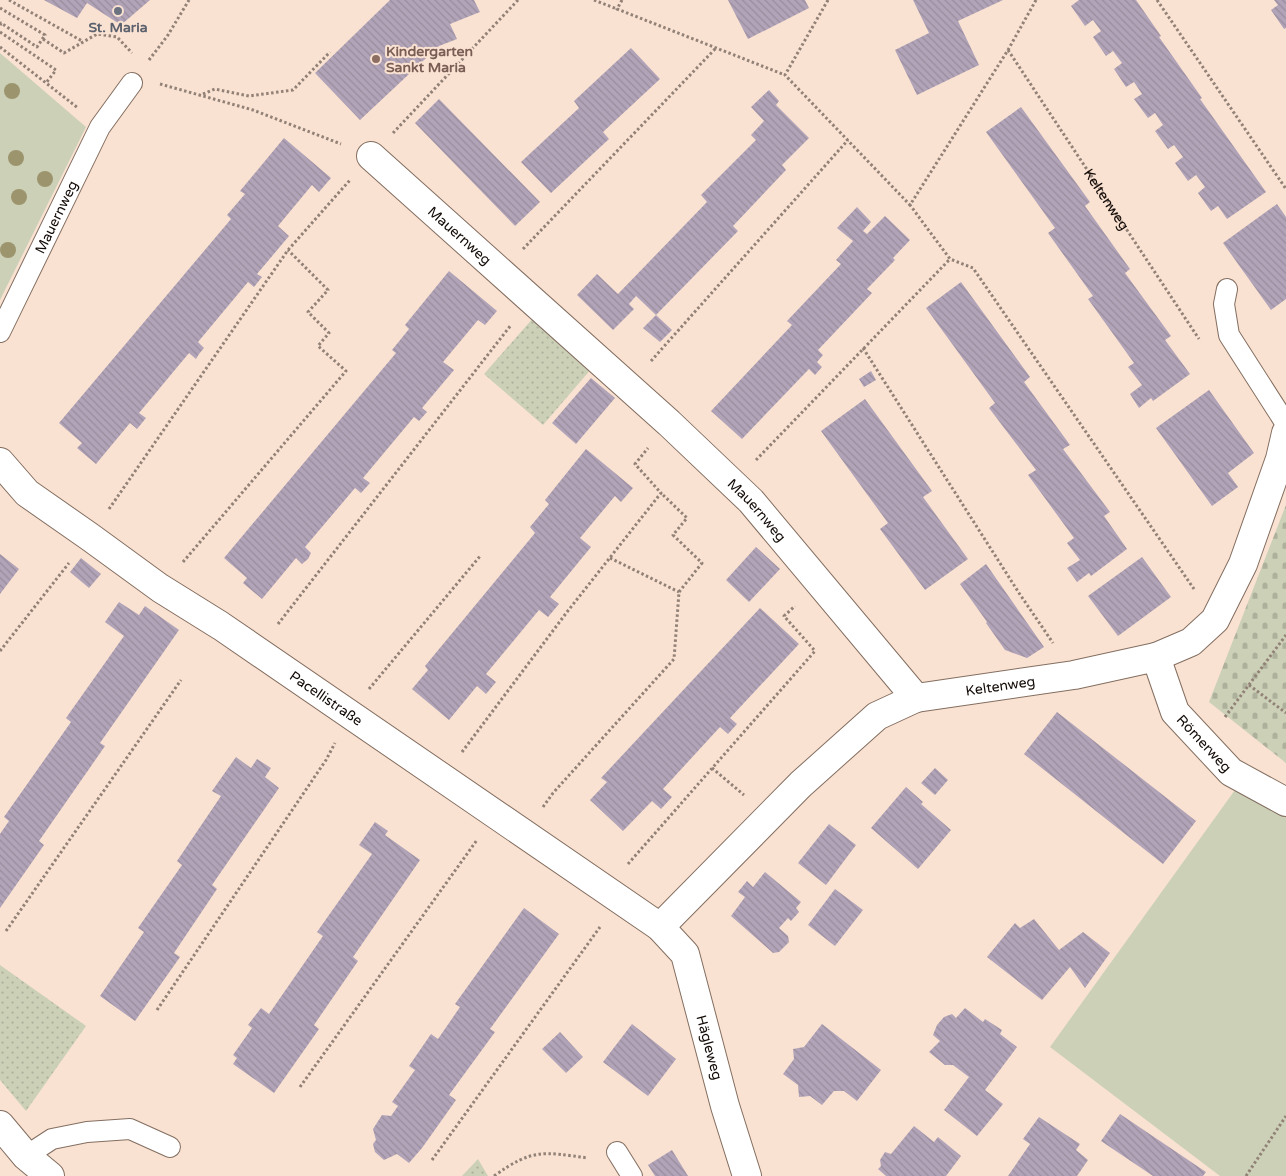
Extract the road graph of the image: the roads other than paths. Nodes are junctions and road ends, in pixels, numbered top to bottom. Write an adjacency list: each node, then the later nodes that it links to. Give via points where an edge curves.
1 (132, 83): 4 (lane, Mauernweg, via 100,127)
2 (371, 156): 9 (street, Mauernweg, via 669,423 751,501)
3 (1227, 289): 5 (lane, via 1224,304 1229,335)
4 (0, 332)
5 (1286, 424)
6 (1286, 432): 8 (street, Keltenweg, via 1280,459 1243,564 1215,620 1191,642)
7 (0, 462): 11 (street, Pacellistraße, via 27,493 160,588 258,651)
8 (1156, 657): 9 (street, Keltenweg, via 1074,675); 10 (street, Römerweg, via 1175,712 1231,772)
9 (916, 698): 11 (street, Keltenweg, via 878,716 802,784)
10 (1286, 802)
11 (660, 926): 18 (street, Hägleweg, via 685,954)
12 (0, 1125): 15 (street)
13 (170, 1146): 15 (lane, via 130,1129 87,1132 52,1140)
14 (618, 1152): 17 (lane)
15 (26, 1156): 16 (street)
16 (50, 1176)
17 (632, 1176)
18 (747, 1176)

